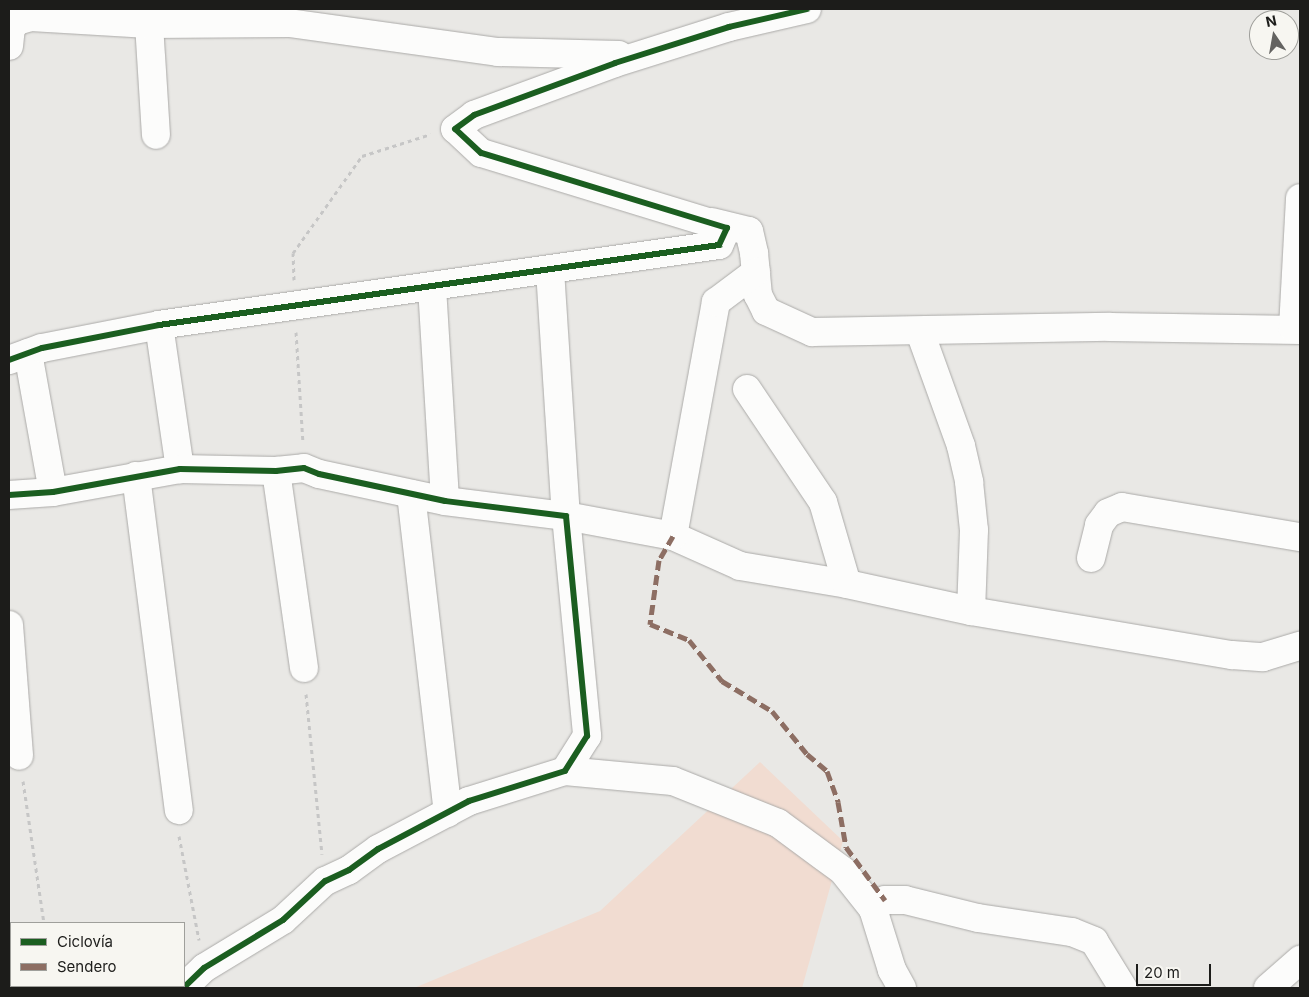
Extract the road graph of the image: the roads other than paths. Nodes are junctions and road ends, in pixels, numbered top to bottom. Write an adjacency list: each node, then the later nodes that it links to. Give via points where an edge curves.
1 (807, 9): 4 (street, via 729,27)
2 (149, 24): 3 (street, via 31,17 17,21 11,28); 4 (street, via 289,23 498,52); 5 (street)
3 (9, 46)
4 (636, 56): 7 (street, via 474,115 455,129 481,153)
5 (156, 135)
6 (1300, 198): 12 (street)
7 (712, 222): 8 (street, via 727,228 719,245); 9 (street, via 749,231)
8 (550, 270): 10 (street); 23 (street)
9 (756, 272): 13 (street, via 758,294 766,311 812,332); 24 (street, via 716,302)
10 (432, 287): 11 (street); 22 (street)
11 (159, 325): 14 (street); 16 (street)
12 (1297, 329): 13 (street, via 981,328)
13 (920, 332): 28 (street, via 961,446 969,482 974,530)
14 (18, 357): 19 (street)
15 (747, 388): 27 (street, via 823,502)
16 (180, 469): 17 (street); 18 (street)
17 (276, 471): 20 (street, via 304,468); 31 (street)
18 (136, 476): 19 (street); 34 (street)
19 (53, 492): 21 (street)
20 (411, 494): 22 (street); 35 (street)
21 (9, 495)
22 (445, 501): 23 (street)
23 (566, 516): 24 (street); 33 (street, via 587,736)
24 (673, 536): 27 (street, via 740,566)
25 (1300, 537): 26 (street, via 1122,507 1108,513 1099,525)
26 (1091, 558)
27 (847, 584): 28 (street)
28 (971, 611): 30 (street, via 1232,655 1263,658)
29 (9, 625): 32 (street)
30 (1300, 646)
31 (304, 668)
32 (19, 756)
33 (565, 771): 35 (street, via 469,801); 36 (street, via 673,781 778,823 842,872)
34 (178, 810)
35 (448, 813): 38 (street, via 325,881 283,920 204,968)
36 (873, 909): 39 (street, via 892,970); 40 (street, via 885,900 905,900 978,918 1072,932 1094,941)
37 (1300, 960): 41 (street)
38 (185, 986)
39 (902, 988)
40 (1123, 988)
41 (1268, 988)

